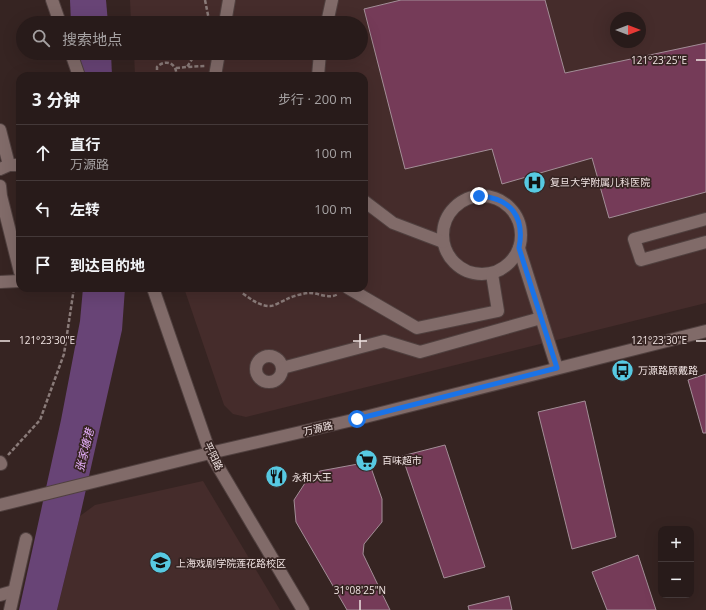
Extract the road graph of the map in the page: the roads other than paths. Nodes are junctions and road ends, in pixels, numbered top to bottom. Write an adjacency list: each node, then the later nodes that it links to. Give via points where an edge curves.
1 (52, 0): 4 (street)
2 (229, 0): 5 (street)
3 (332, 0): 6 (street)
4 (58, 16)
5 (226, 16)
6 (329, 16)
7 (73, 60): 9 (street)
8 (319, 60): 10 (street)
9 (78, 72)
10 (318, 72)
11 (0, 130): 12 (street)
12 (10, 166)
13 (0, 186): 19 (street)
14 (368, 204): 16 (street, via 393,223)
15 (706, 219): 17 (street, via 634,239 640,260)
16 (443, 242): 18 (street, via 447,216 455,206 466,199 492,197 504,202 519,222 522,235); 20 (street, via 447,254 455,265 466,272)
17 (706, 242)
18 (519, 248): 20 (street, via 513,260 504,269); 25 (street)
19 (16, 256)
20 (492, 274): 24 (street, via 498,311 417,328)
21 (16, 281): 22 (street)
22 (0, 282)
23 (154, 292): 29 (street, 平阳路)
24 (349, 292)
25 (542, 318): 27 (street, via 420,352 384,341); 28 (street)
26 (706, 331): 28 (street, 万源路)
27 (282, 368)
28 (557, 368): 29 (street, 万源路)
29 (210, 453): 30 (street, 万源路); 35 (street, 平阳路)
30 (0, 505)
31 (26, 539): 32 (street)
32 (14, 591): 33 (street); 34 (street)
33 (0, 595)
34 (10, 610)
35 (303, 610)

